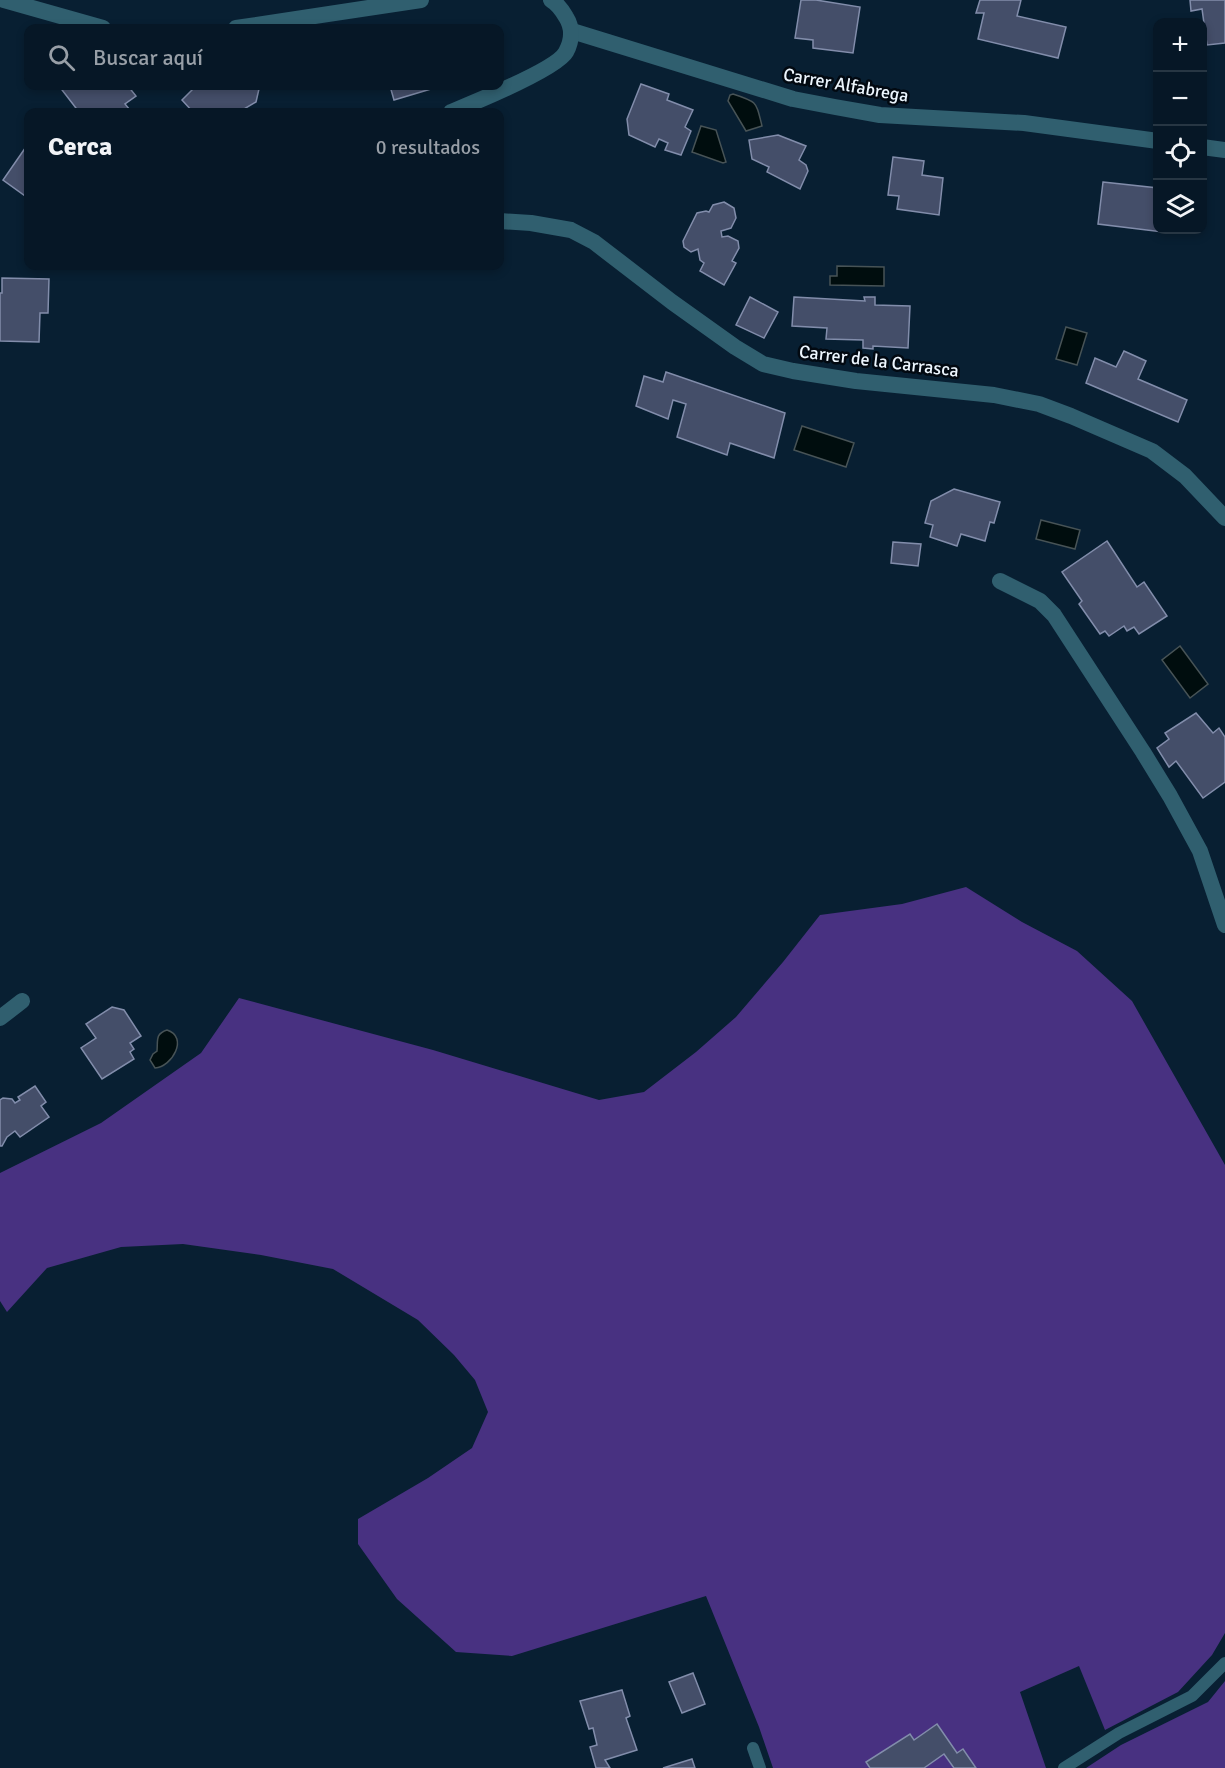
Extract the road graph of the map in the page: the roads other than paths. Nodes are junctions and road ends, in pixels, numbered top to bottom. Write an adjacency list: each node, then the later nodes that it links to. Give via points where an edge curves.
1 (3, 0): 4 (street); 5 (street)
2 (421, 0): 6 (street)
3 (551, 0): 7 (street, via 569,21)
4 (0, 13)
5 (89, 24)
6 (262, 24)
7 (572, 31): 8 (street, via 566,53 550,66); 11 (street, Carrer Alfabrega, via 793,99 835,107 880,115 1024,123)
8 (504, 87)
9 (498, 90): 10 (street)
10 (460, 108)
11 (1153, 140)
12 (1207, 148): 13 (street)
13 (1225, 150)
14 (504, 221): 15 (street, Carrer de la Carrasca, via 571,230 594,242 763,364 856,381 994,394 1040,404 1071,416 1152,451 1185,476)
15 (1225, 518)
16 (1000, 581): 17 (street, via 1040,601 1080,654 1200,851)
17 (1225, 925)
18 (22, 1001): 19 (street)
19 (0, 1018)
20 (1225, 1663): 23 (lane, via 1192,1696 1119,1733)
21 (753, 1748): 22 (lane)
22 (760, 1768)
23 (1064, 1768)

